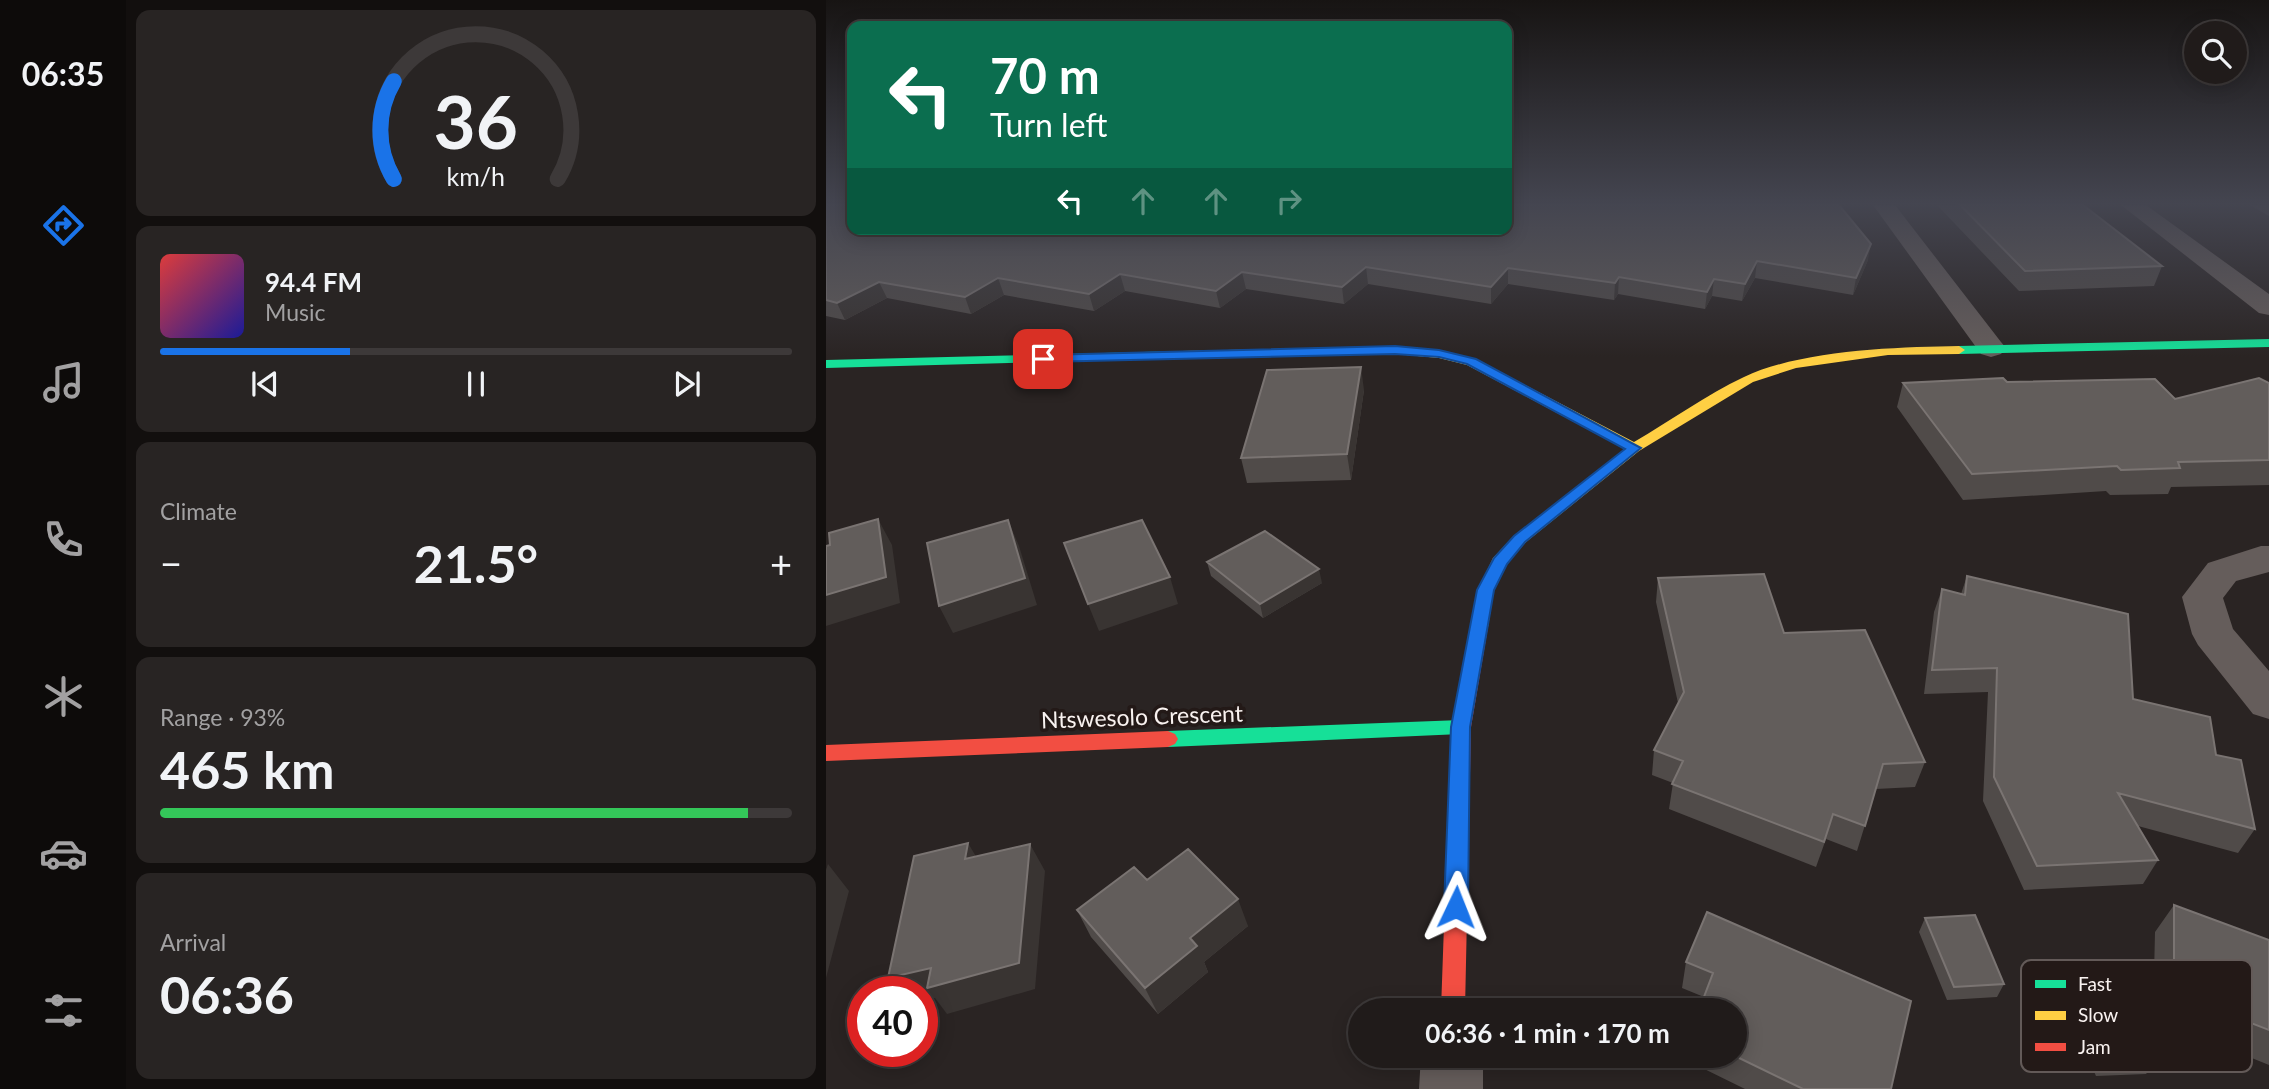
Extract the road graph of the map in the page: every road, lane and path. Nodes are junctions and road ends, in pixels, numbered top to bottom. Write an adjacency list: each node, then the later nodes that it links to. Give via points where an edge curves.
1 (1922, 256): 5 (street)
2 (2200, 256): 3 (street)
3 (2269, 307)
4 (2269, 344): 5 (street)
5 (1991, 348): 7 (street, via 1888,351 1794,365 1749,379)
6 (826, 364): 7 (street, via 1395,350 1439,354 1471,362)
7 (1634, 448): 10 (street, via 1520,539 1499,562 1486,590)
8 (2269, 559): 9 (street, via 2222,572 2202,597 2213,634)
9 (2269, 702)
10 (1461, 727): 11 (street, Ntswesolo Crescent); 12 (street)
11 (826, 753)
12 (1453, 998)
13 (1452, 1068): 14 (street)
14 (1451, 1089)

